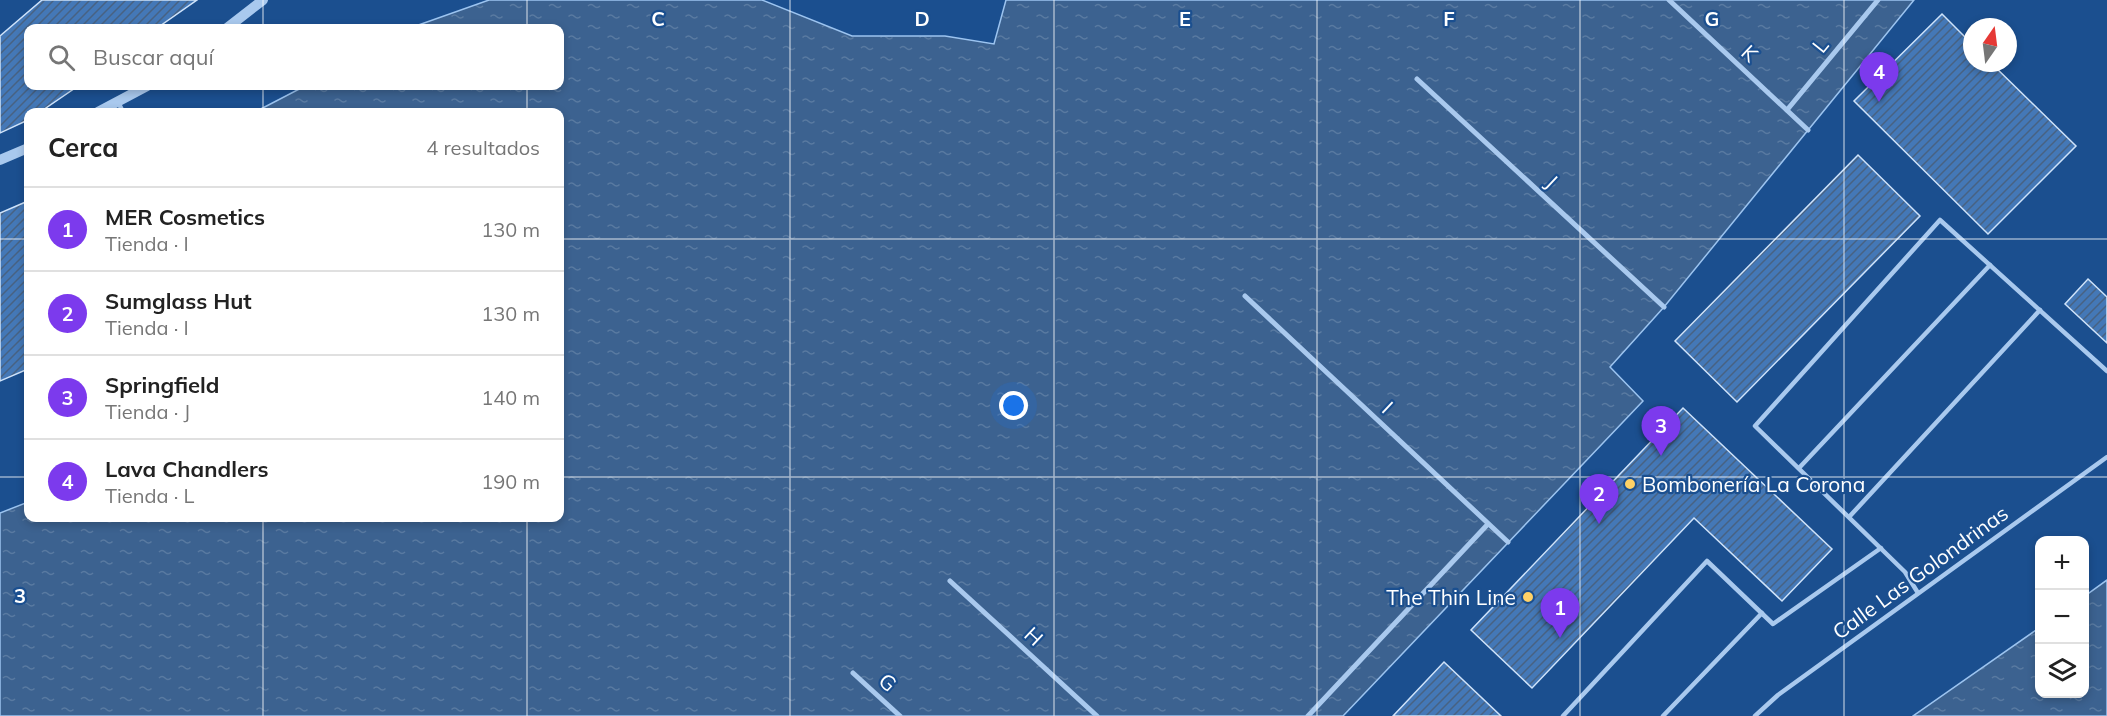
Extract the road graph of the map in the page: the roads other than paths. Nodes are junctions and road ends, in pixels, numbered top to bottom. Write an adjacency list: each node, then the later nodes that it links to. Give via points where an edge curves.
1 (263, 0): 4 (street)
2 (1669, 0): 8 (street, K)
3 (1878, 0): 8 (street, L)
4 (232, 24)
5 (1417, 79): 14 (street, J)
6 (142, 90): 7 (street)
7 (120, 107)
8 (1787, 110): 9 (street, K)
9 (1808, 130)
10 (24, 150): 11 (street)
11 (0, 160)
12 (1990, 265): 15 (lane); 18 (lane); 18 (lane, via 1940,220 1755,426)
13 (1245, 296): 20 (street, I)
14 (1664, 307)
15 (2040, 310): 16 (lane); 19 (lane)
16 (2107, 371)
17 (2107, 457): 24 (lane, Calle Las Golondrinas)
18 (1799, 468): 19 (lane)
19 (1850, 516): 22 (lane)
20 (1488, 524): 21 (street, I); 29 (street)
21 (1508, 542)
22 (1881, 548): 24 (lane, via 1905,572); 25 (lane, via 1773,624)
23 (950, 581): 28 (street, H)
24 (1918, 593): 32 (lane, Calle Las Golondrinas)
25 (1762, 613): 30 (lane, via 1707,561); 31 (lane)
26 (853, 673): 27 (street, G)
27 (900, 716)
28 (1097, 716)
29 (1308, 716)
30 (1563, 716)
31 (1663, 716)
32 (1755, 716)

